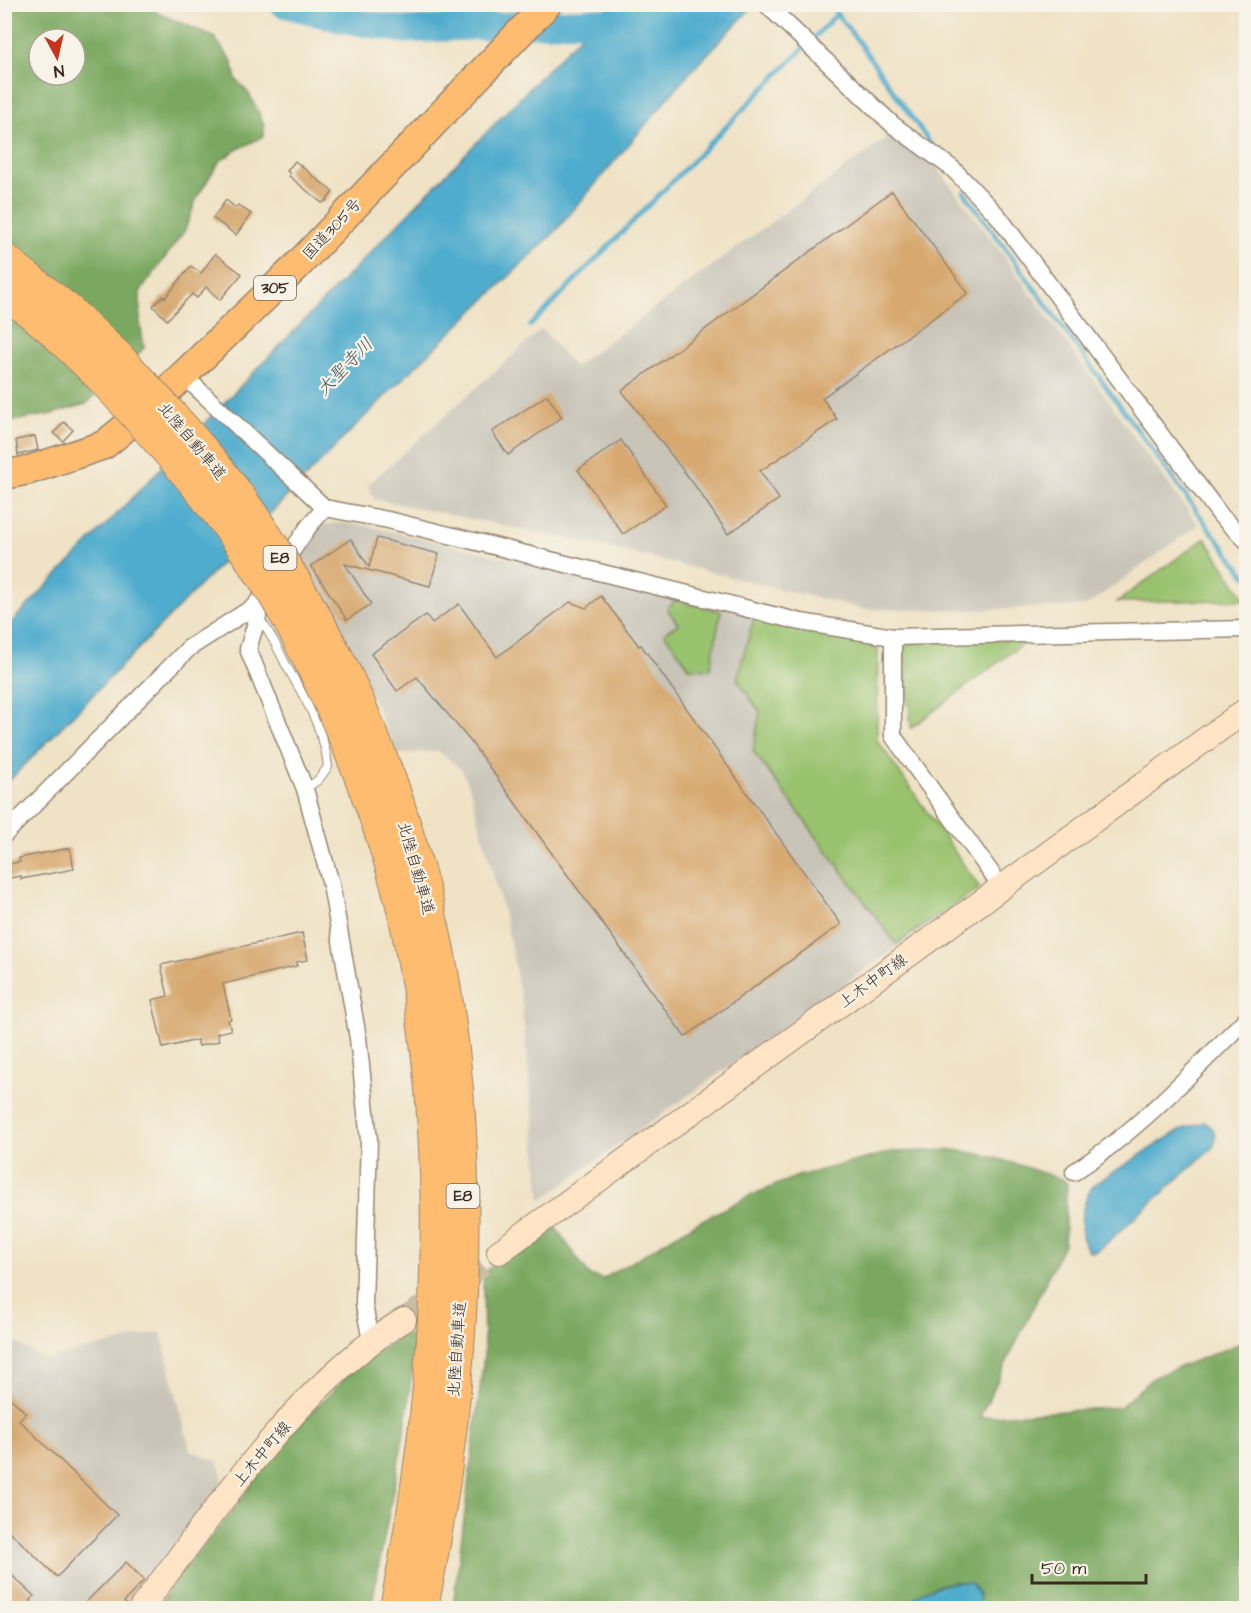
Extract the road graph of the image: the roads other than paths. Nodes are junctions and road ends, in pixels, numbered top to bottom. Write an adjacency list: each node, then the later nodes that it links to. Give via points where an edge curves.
1 (766, 4): 9 (street, via 893,125 953,169 998,216 1221,516)
2 (545, 7): 6 (highway, 国道305号 / 305)
3 (4, 259): 5 (highway, 北陸自動車道 / E8, via 68,310)
4 (4, 291): 5 (highway, 北陸自動車道 / E8, via 49,327)
5 (110, 367): 15 (highway, 北陸自動車道 / E8, bridge, via 172,416 249,510 279,555 340,663 368,723)
6 (189, 382): 7 (highway, 国道305号 / 305, via 104,445); 8 (street)
7 (4, 475)
8 (325, 508): 10 (street, via 309,526); 12 (street, via 388,520 801,622)
9 (1246, 540)
10 (256, 611): 14 (street, via 248,649); 14 (lane, via 308,705 327,753 328,767); 16 (street, via 189,648)
11 (1246, 629): 12 (street)
12 (893, 638): 17 (street, via 893,736)
13 (1246, 710): 17 (main road, 上木中町線)
14 (305, 789): 22 (street, via 331,884 358,1038 369,1140 363,1305)
15 (381, 792): 24 (highway, 北陸自動車道 / E8, via 388,853 416,975 433,1109 437,1183 436,1277 428,1390); 25 (highway, 北陸自動車道 / E8, via 429,907 442,971 459,1108 463,1181 460,1336 440,1508)
16 (4, 835)
17 (1002, 888): 20 (main road, 上木中町線)
18 (1246, 1019): 19 (street, via 1146,1117)
19 (1074, 1172)
20 (499, 1252)
21 (404, 1320): 22 (main road, 上木中町線)
22 (371, 1341): 23 (main road, 上木中町線, via 309,1397 249,1467)
23 (141, 1608)
24 (396, 1608)
25 (422, 1608)

